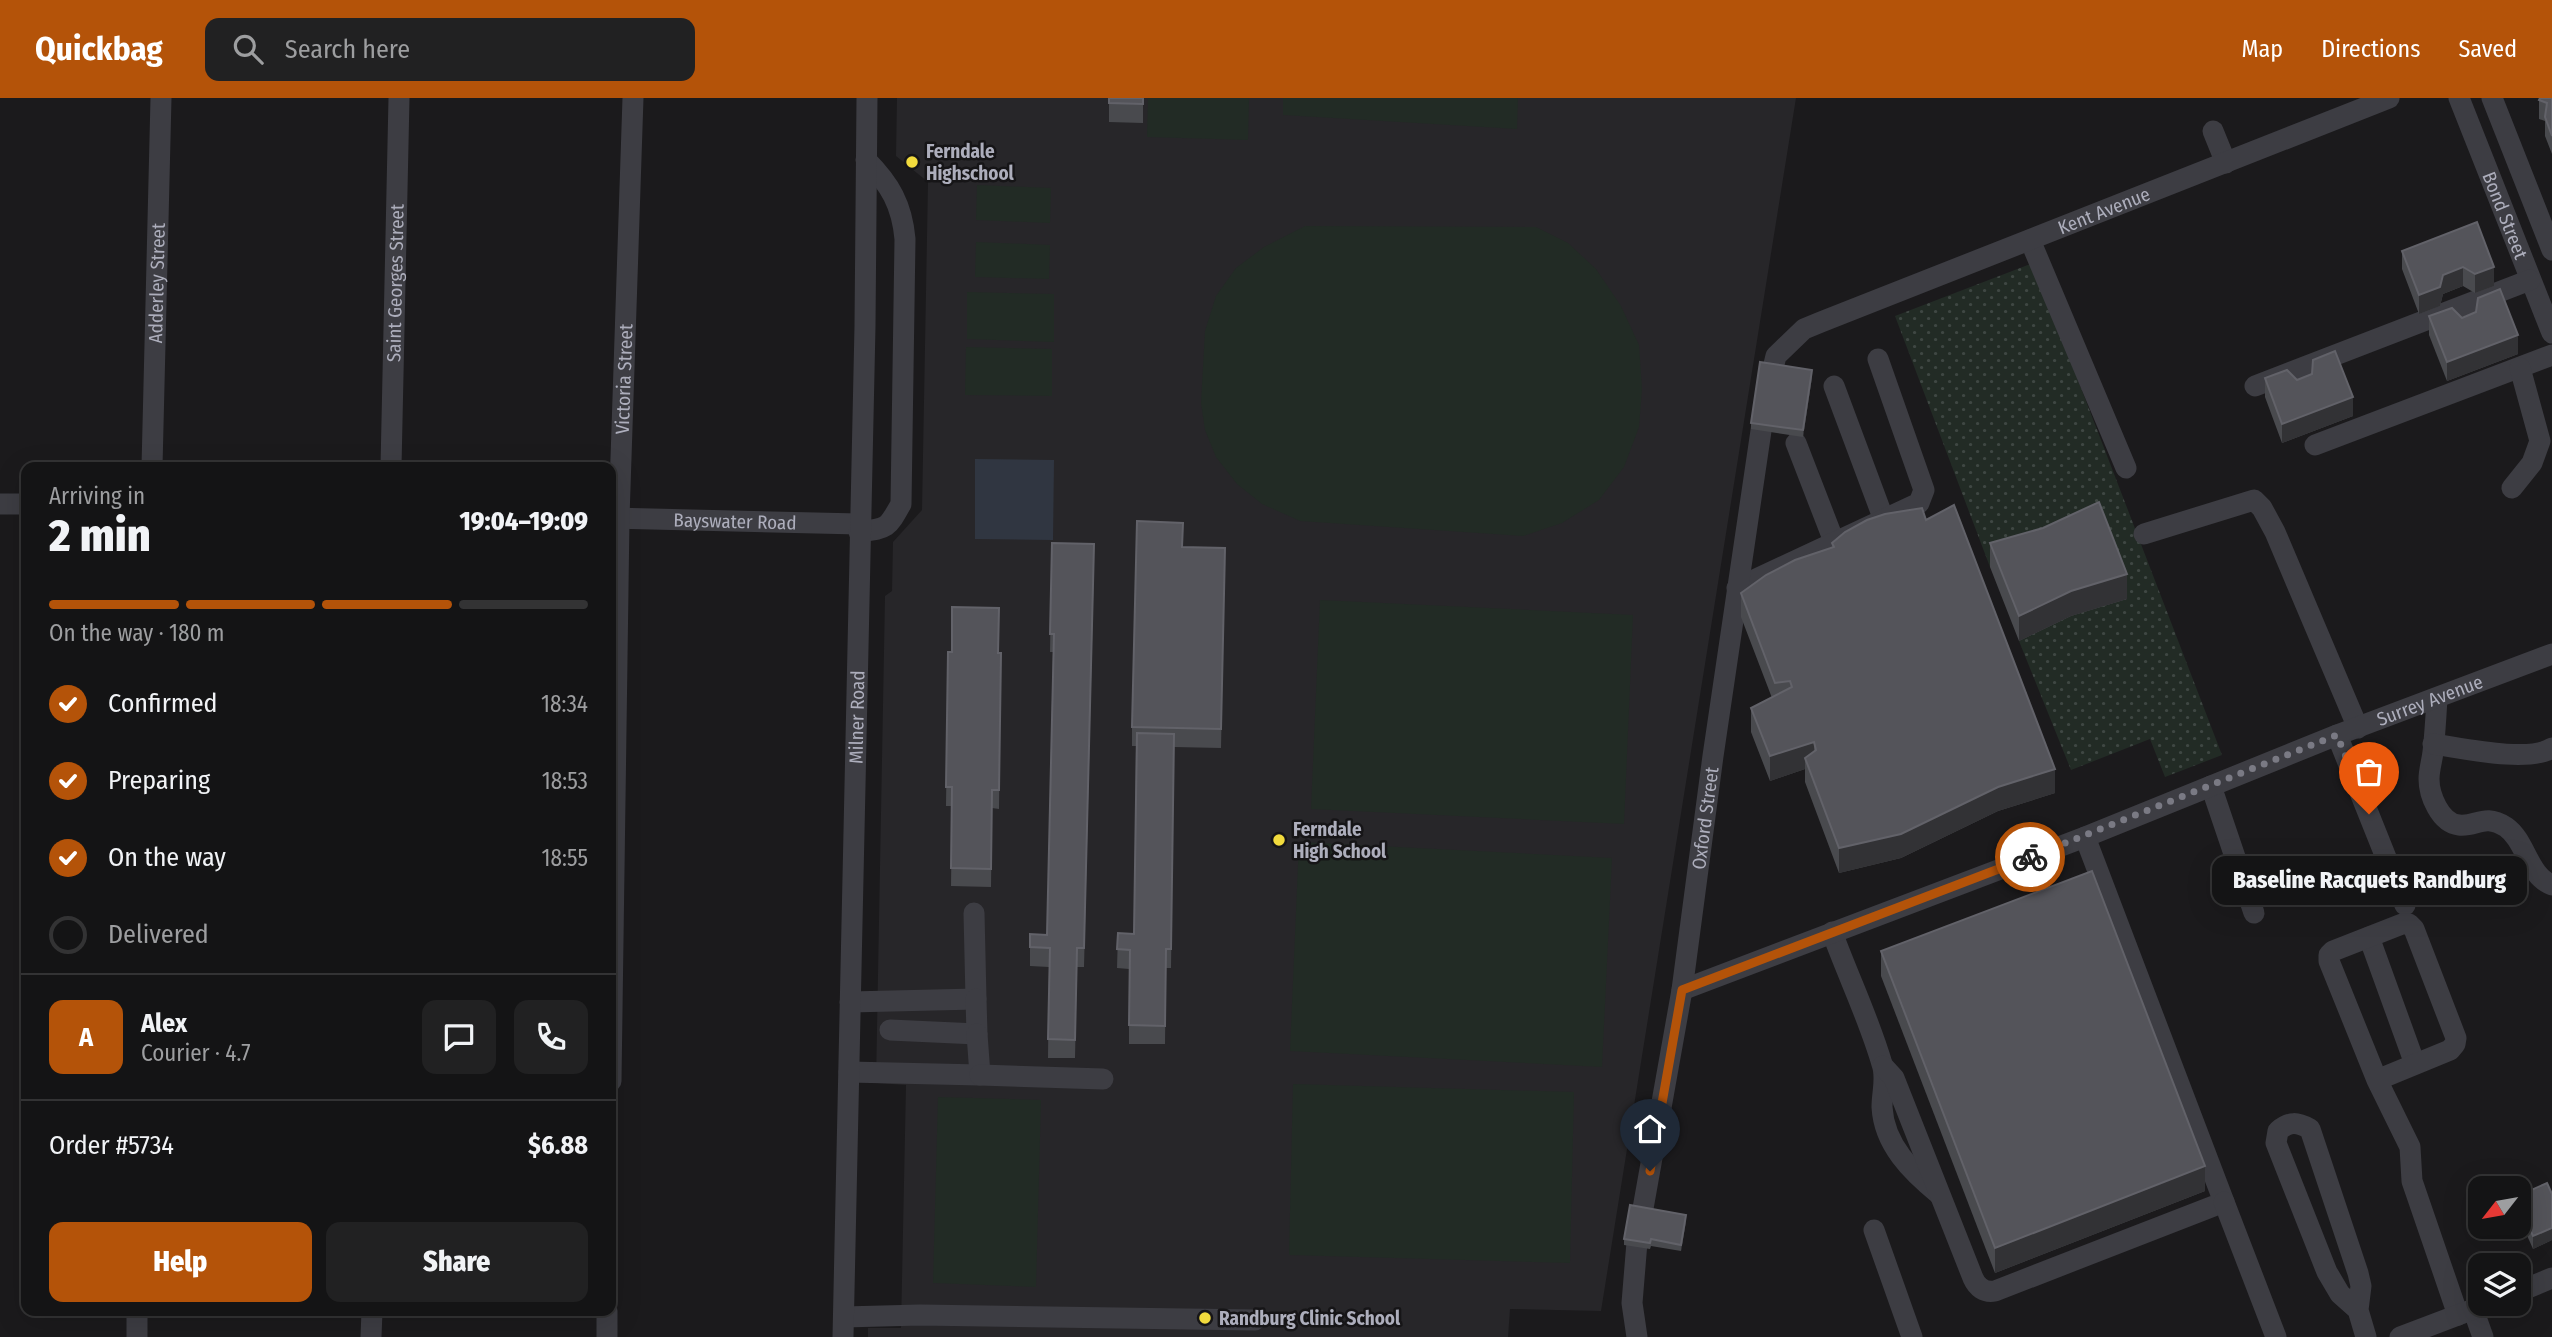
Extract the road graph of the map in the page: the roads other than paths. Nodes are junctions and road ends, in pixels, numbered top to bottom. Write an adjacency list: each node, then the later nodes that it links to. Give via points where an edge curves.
1 (161, 98): 23 (street, Adderley Street)
2 (399, 98): 24 (street, Saint Georges Street)
3 (633, 98): 27 (street, Victoria Street)
4 (867, 98): 9 (street, Milner Road)
5 (2389, 98): 10 (street, Kent Avenue)
6 (2459, 98): 13 (street, Bond Street)
7 (2492, 98): 12 (street, Bond Street)
8 (2213, 131): 10 (street)
9 (866, 160): 32 (street, Milner Road); 32 (street, Bayswater Road, via 885,179 903,218 902,491 901,504 883,529)
10 (2227, 163): 11 (street, Kent Avenue)
11 (2030, 240): 14 (street, Kent Avenue); 25 (street)
12 (2552, 250)
13 (2530, 280): 15 (street, Bond Street); 20 (street)
14 (1821, 322): 35 (street, Oxford Street, via 1804,329 1776,356)
15 (2552, 334)
16 (2552, 355): 18 (street)
17 (1878, 359): 31 (street, via 1924,490 1919,503)
18 (2519, 368): 22 (street); 26 (street, via 2540,441 2532,463)
19 (1834, 386): 31 (street)
20 (2255, 386)
21 (1796, 443): 34 (street)
22 (2315, 445)
23 (152, 462)
24 (391, 462)
25 (2126, 468)
26 (2512, 488)
27 (616, 495)
28 (0, 504): 29 (street)
29 (21, 505)
30 (616, 518): 32 (street, Bayswater Road)
31 (1884, 520): 34 (street)
32 (859, 528): 52 (street, Milner Road)
33 (2144, 534): 38 (street, via 2254,500 2280,543)
34 (1835, 544): 35 (street)
35 (1737, 588): 50 (street, Oxford Street)
36 (2552, 654): 37 (street, Surrey Avenue)
37 (2437, 698): 38 (street, Surrey Avenue); 40 (street)
38 (2358, 729): 39 (street, Surrey Avenue)
39 (2337, 735): 42 (street, Surrey Avenue); 45 (street)
40 (2433, 744): 41 (street, via 2525,755); 44 (street, via 2428,779 2438,810 2459,825 2488,820 2505,827)
41 (2552, 748)
42 (2211, 786): 43 (street, Surrey Avenue); 47 (street)
43 (2085, 837): 48 (street, Surrey Avenue); 60 (street)
44 (2552, 885)
45 (2405, 905)
46 (974, 913): 51 (street)
47 (2254, 913)
48 (1832, 932): 50 (street, Surrey Avenue); 60 (street, via 1883,1066 1885,1129 1905,1161 1939,1194 1976,1283 1990,1292)
49 (2369, 937): 55 (street); 55 (street, via 2402,924 2414,929 2455,1038 2450,1050); 59 (street, via 2329,955)
50 (1682, 990): 77 (street, Oxford Street, via 1637,1242 1632,1303)
51 (976, 999): 52 (street); 54 (street)
52 (850, 1002): 56 (street, Milner Road)
53 (890, 1030): 54 (street)
54 (977, 1034): 57 (street)
55 (2415, 1064): 59 (street)
56 (849, 1072): 57 (street); 72 (street, Milner Road)
57 (981, 1074): 58 (street)
58 (1103, 1079)
59 (2376, 1080): 64 (street, via 2410,1147 2412,1181)
60 (2224, 1202): 79 (street)
61 (1874, 1230): 78 (street)
62 (2552, 1278): 63 (street)
63 (2531, 1287)
64 (2468, 1299)
65 (2357, 1310): 65 (street, via 2327,1272 2276,1143 2278,1131 2287,1124 2299,1123 2310,1129 2358,1273); 80 (street)
66 (2468, 1311): 81 (street)
67 (137, 1316): 74 (street)
68 (372, 1316): 75 (street)
69 (607, 1316): 76 (street)
70 (2476, 1316): 82 (street)
71 (1255, 1320): 73 (street)
72 (844, 1327): 73 (street, via 933,1315)
73 (1193, 1328)
74 (137, 1337)
75 (371, 1337)
76 (607, 1337)
77 (1637, 1337)
78 (1912, 1337)
79 (2276, 1337)
80 (2366, 1337)
81 (2400, 1337)
82 (2483, 1337)

